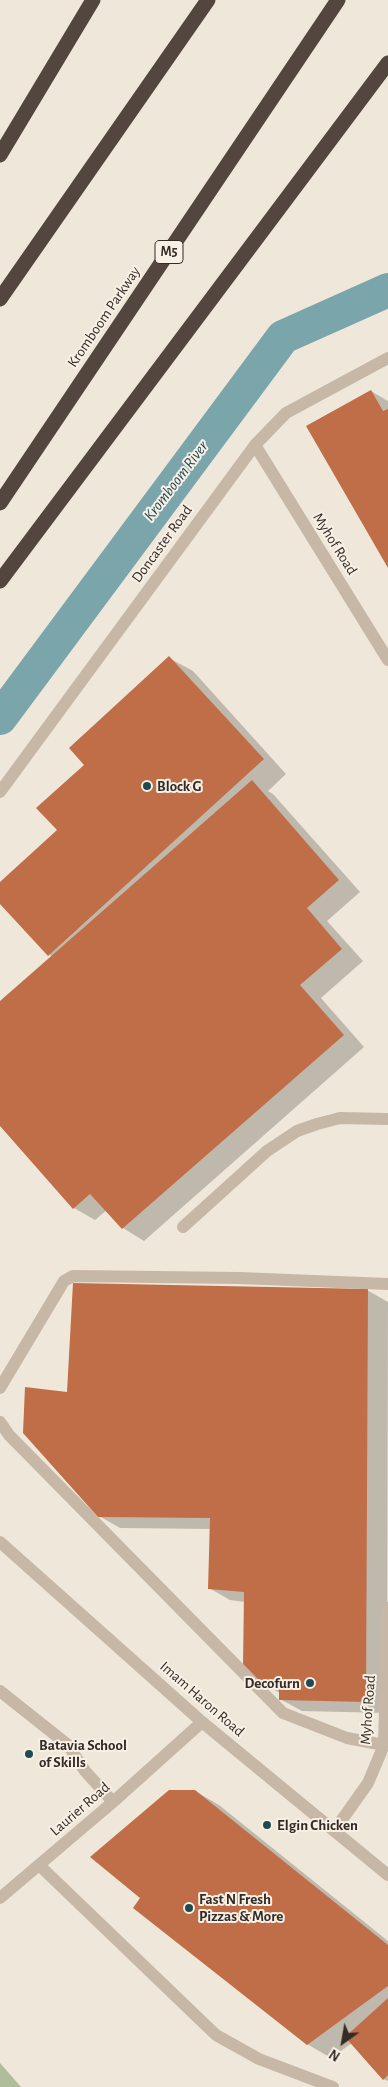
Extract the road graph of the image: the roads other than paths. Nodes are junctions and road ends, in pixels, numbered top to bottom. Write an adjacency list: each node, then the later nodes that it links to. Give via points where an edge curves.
1 (92, 0): 5 (highway)
2 (208, 0): 6 (highway)
3 (338, 0): 9 (highway, Kromboom Parkway / M5)
4 (388, 63): 10 (highway)
5 (0, 155)
6 (0, 299)
7 (388, 358): 8 (street, Doncaster Road, via 286,413)
8 (255, 445): 11 (street, Myhof Road); 12 (street, Doncaster Road)
9 (0, 504)
10 (0, 581)
11 (388, 660)
12 (0, 792)
13 (388, 1119): 14 (street, via 340,1118 297,1131 267,1151)
14 (183, 1227)
15 (388, 1284): 16 (street, via 73,1276 64,1281)
16 (0, 1388)
17 (0, 1422): 22 (street, via 9,1435 283,1713 347,1738)
18 (0, 1542): 21 (street, Imam Haron Road)
19 (388, 1608): 22 (street, Myhof Road)
20 (0, 1691): 23 (street, via 68,1745 85,1771)
21 (202, 1722): 23 (street, Laurier Road); 24 (street, Imam Haron Road)
22 (384, 1745): 24 (street, Myhof Road, via 368,1783)
23 (113, 1802): 25 (street, Laurier Road)
24 (334, 1830): 26 (street, Imam Haron Road)
25 (39, 1865): 27 (street, Laurier Road); 28 (street, via 216,2035 259,2059)
26 (388, 1875)
27 (0, 1898)
28 (333, 2087)

